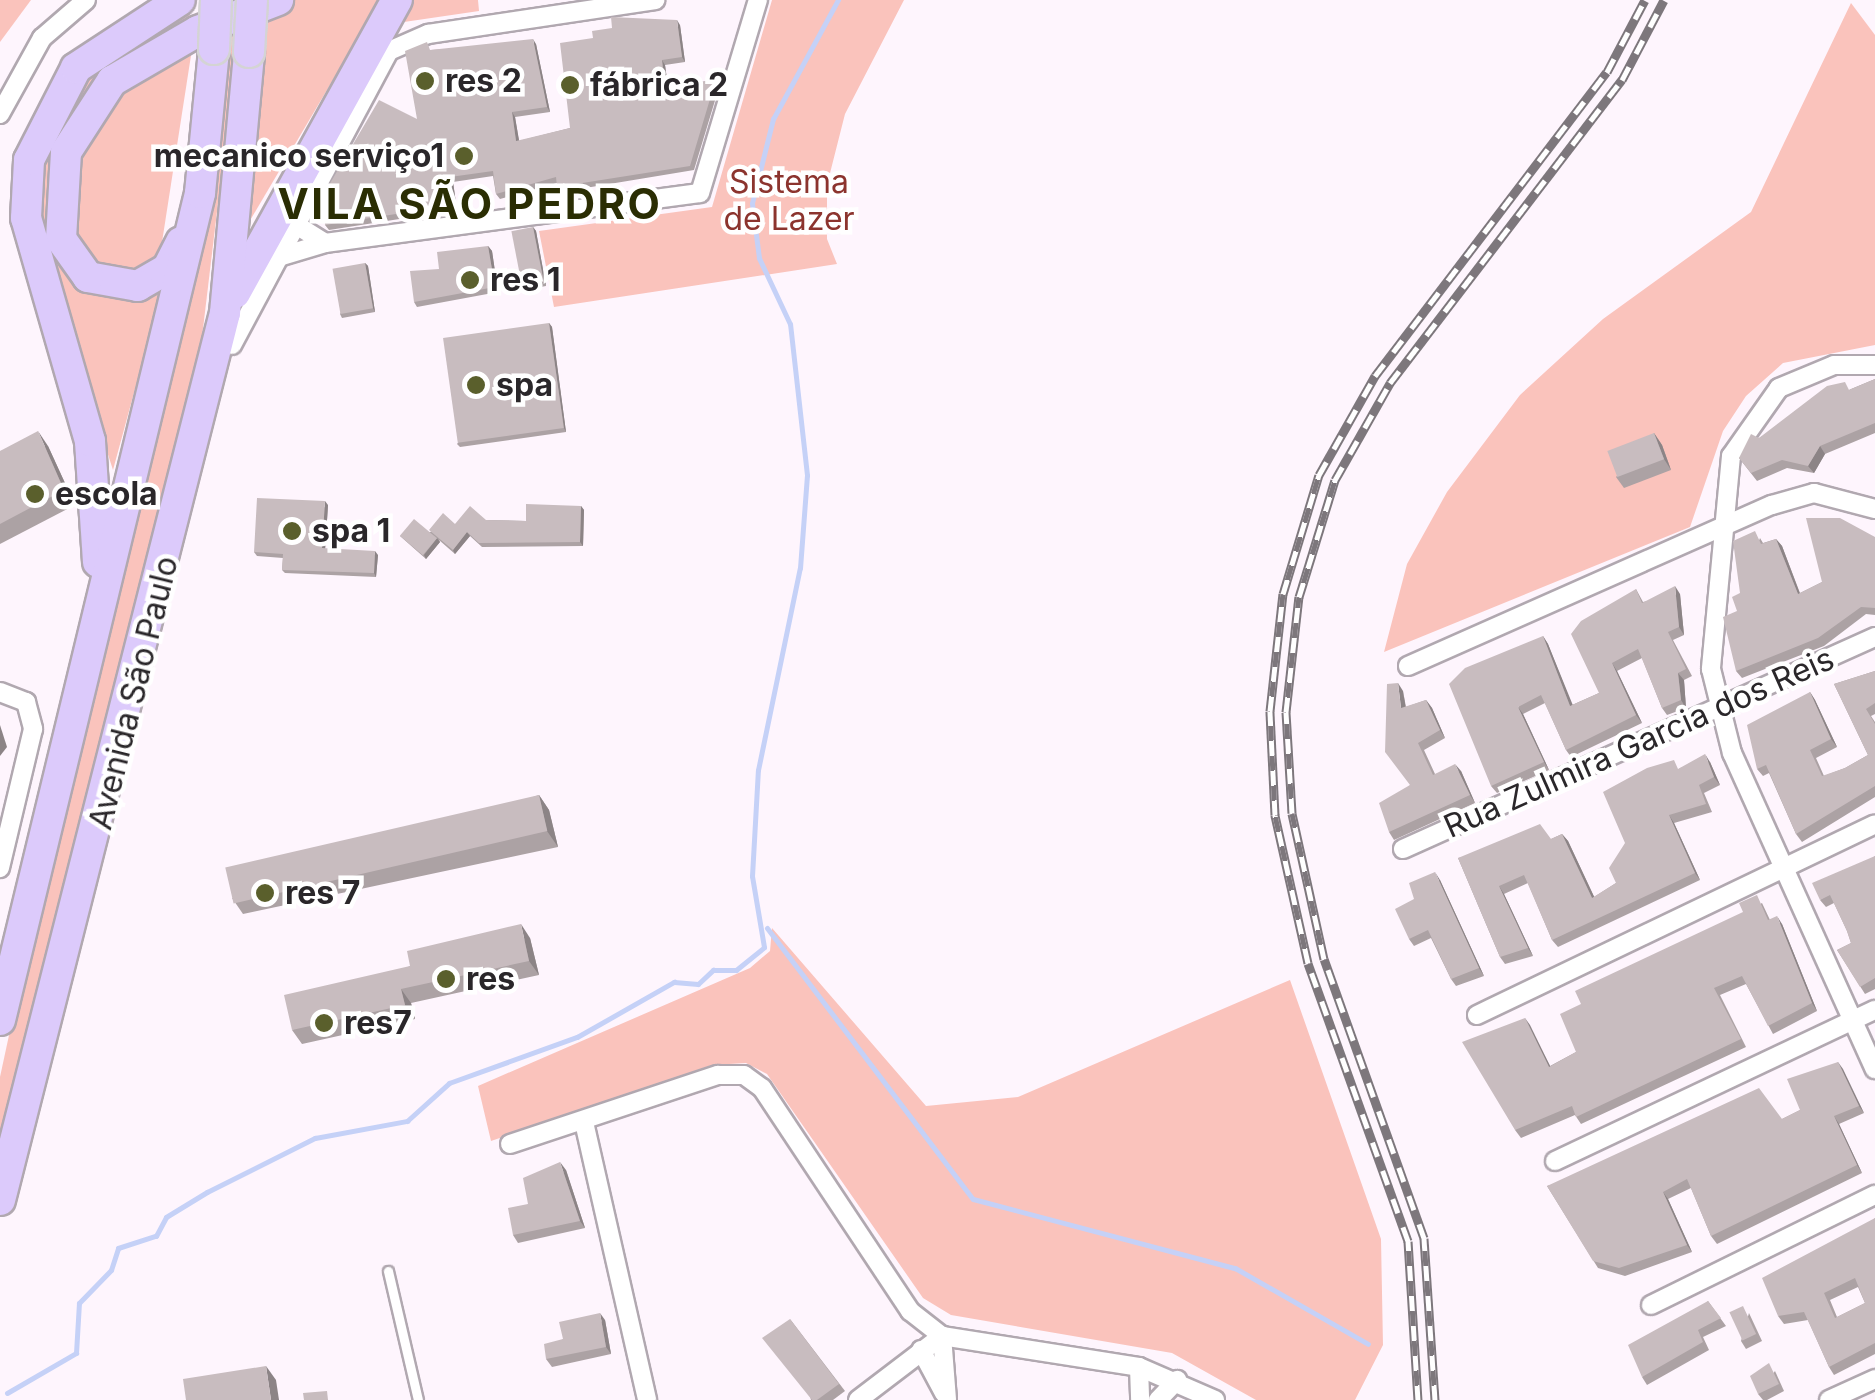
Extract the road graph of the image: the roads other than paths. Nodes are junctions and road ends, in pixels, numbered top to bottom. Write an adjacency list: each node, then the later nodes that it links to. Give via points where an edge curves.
1 (86, 0): 8 (street, via 42,38)
2 (180, 0): 18 (main road, via 76,68 41,127 24,190 96,482)
3 (216, 0): 9 (main road, Avenida São Paulo, bridge)
4 (397, 0): 13 (main road)
5 (655, 0): 10 (street, via 406,38 389,51)
6 (758, 0): 11 (street, via 700,193)
7 (264, 3): 9 (main road, via 198,31 112,81 66,152 61,239 88,277 138,286 167,269); 13 (main road, Avenida São Paulo, bridge, via 249,52)
8 (0, 114)
9 (200, 193): 18 (main road, Avenida São Paulo)
10 (296, 225): 11 (street); 12 (street)
11 (325, 243): 12 (street)
12 (279, 257): 13 (street)
13 (225, 330): 35 (main road, Avenida São Paulo)
14 (1875, 364): 16 (street, via 1834,365 1779,388 1731,456)
15 (1875, 509): 16 (street, via 1814,492)
16 (1719, 532): 19 (street); 21 (street)
17 (1875, 637): 21 (street, Rua Zulmira Garcia dos Reis)
18 (90, 650): 28 (main road, Avenida São Paulo)
19 (1408, 666)
20 (0, 692): 24 (street, via 26,702 33,729)
21 (1716, 708): 23 (street, Rua Zulmira Garcia dos Reis); 25 (street)
22 (1875, 824): 25 (street)
23 (1403, 849)
24 (2, 857)
25 (1782, 866): 27 (street); 29 (street)
26 (1875, 1010): 29 (street)
27 (1477, 1015)
28 (0, 1020)
29 (1853, 1021): 30 (street); 33 (street)
30 (1875, 1069)
31 (584, 1122): 32 (street); 38 (street, via 718,1075 744,1075 762,1088 910,1311); 44 (street)
32 (510, 1144)
33 (1555, 1161)
34 (1875, 1195): 37 (street)
35 (0, 1200)
36 (388, 1271): 43 (lane)
37 (1651, 1305)
38 (942, 1336): 39 (street); 40 (street); 46 (street)
39 (921, 1350): 45 (street); 46 (street)
40 (1140, 1367): 42 (street); 47 (street)
41 (1875, 1379): 50 (street)
42 (1177, 1380): 48 (street); 49 (street)
43 (418, 1400)
44 (647, 1400)
45 (858, 1400)
46 (946, 1400)
47 (1140, 1400)
48 (1158, 1400)
49 (1214, 1400)
50 (1828, 1400)

